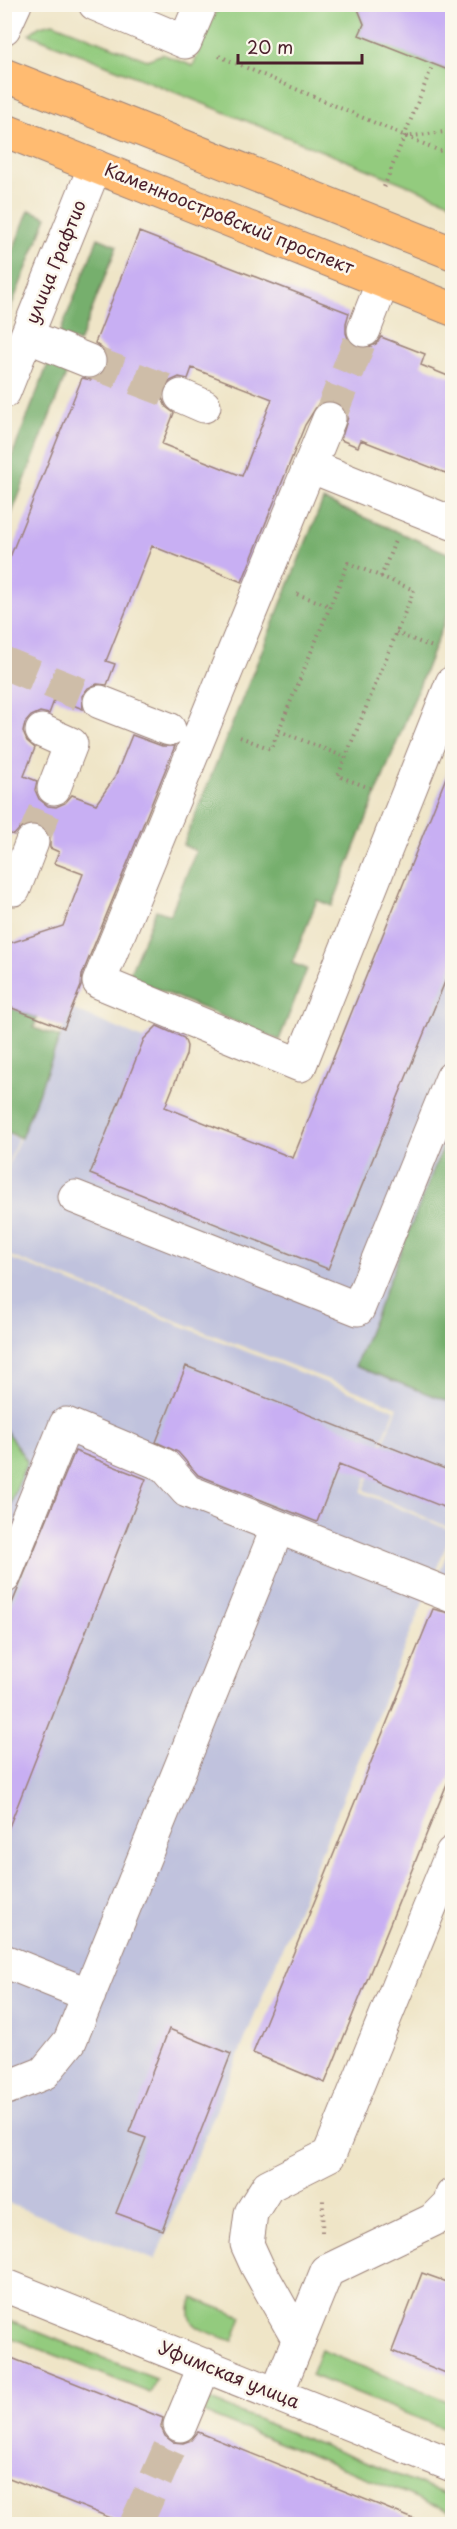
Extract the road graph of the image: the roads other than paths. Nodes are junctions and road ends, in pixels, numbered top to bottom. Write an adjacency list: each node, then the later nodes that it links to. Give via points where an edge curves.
1 (15, 4): 5 (street)
2 (95, 4): 4 (street)
3 (201, 4): 4 (street, via 185,42)
4 (151, 15)
5 (4, 28)
6 (4, 75): 9 (main road)
7 (4, 130): 8 (main road, Каменноостровский проспект)
8 (95, 166): 10 (main road, Каменноостровский проспект); 13 (street, улица Графтио)
9 (453, 253)
10 (383, 281): 11 (main road, Каменноостровский проспект); 12 (street)
11 (453, 309)
12 (364, 330)
13 (27, 336): 14 (street); 15 (street, улица Графтио)
14 (89, 361)
15 (4, 392)
16 (329, 419): 17 (street)
17 (310, 466): 18 (street); 19 (street, via 99,982 300,1065)
18 (453, 523)
19 (453, 683)
20 (100, 702): 21 (street)
21 (169, 729)
22 (42, 731): 23 (street, via 71,744)
23 (54, 788)
24 (32, 842): 25 (street, via 14,890)
25 (4, 886)
26 (453, 1078): 27 (street, via 358,1309)
27 (75, 1197)
28 (278, 1527): 29 (street, via 187,1491 164,1465 66,1424); 30 (street); 33 (street)
29 (4, 1577)
30 (453, 1596)
31 (453, 1853): 37 (street, via 329,2155 268,2186 251,2214 247,2244)
32 (4, 1961): 33 (street)
33 (89, 1995): 34 (street, via 70,2042 44,2073)
34 (4, 2089)
35 (453, 2195): 37 (street, via 432,2220 327,2271)
36 (4, 2285): 38 (street, Уфимская улица)
37 (298, 2339): 39 (street)
38 (205, 2365): 39 (street, Уфимская улица); 40 (street)
39 (277, 2393): 41 (street, Уфимская улица)
40 (180, 2425)
41 (453, 2465)

